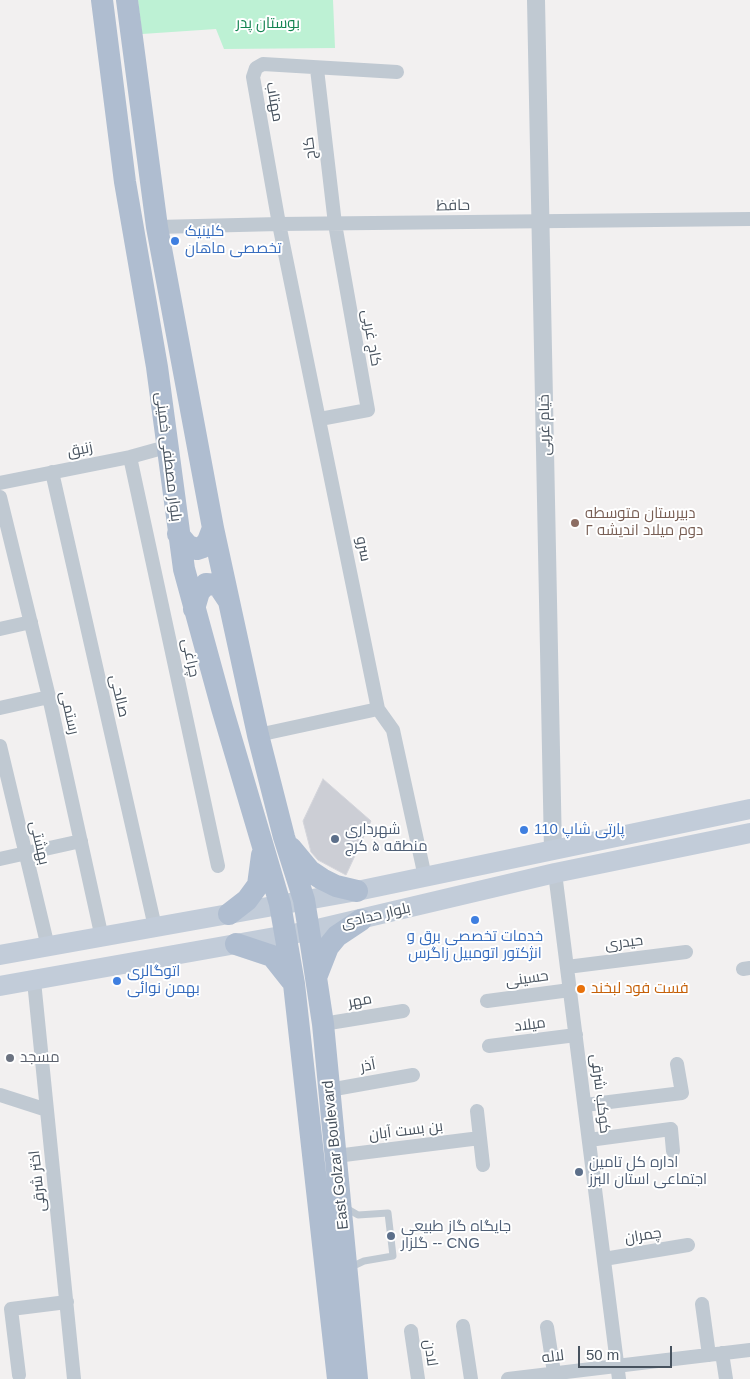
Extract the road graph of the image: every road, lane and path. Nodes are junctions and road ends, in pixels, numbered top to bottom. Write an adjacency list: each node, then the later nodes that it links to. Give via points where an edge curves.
1 (102, 0): 12 (main road, بلوار مصطفی خمینی, via 125,182 157,367)
2 (127, 0): 10 (main road, بلوار مصطفی خمینی)
3 (536, 0): 7 (street, خیام غربی)
4 (317, 69): 5 (street, مهتاب); 8 (street, مهتاب, via 262,64 256,68 253,77); 9 (street, کاج)
5 (397, 72)
6 (750, 218): 7 (street, حافظ)
7 (541, 220): 9 (street, حافظ); 33 (street, خیام غربی)
8 (279, 224): 9 (street, حافظ); 10 (street, حافظ); 11 (street, سرو)
9 (335, 224): 11 (street, کاج غربی, via 368,410)
10 (157, 227): 17 (main road, بلوار مصطفی خمینی)
11 (320, 419): 25 (street, سرو)
12 (166, 447): 13 (street, زنبق); 18 (main road, بلوار مصطفی خمینی)
13 (130, 457): 14 (street, زنبق); 36 (street, چراغی)
14 (52, 472): 15 (street, زنبق); 44 (street, صالحی)
15 (0, 482)
16 (0, 497): 21 (street, رستمی)
17 (213, 528): 18 (main road, via 208,541 197,549 188,546); 19 (main road, بلوار مصطفی خمینی)
18 (178, 534): 20 (main road, بلوار مصطفی خمینی)
19 (228, 600): 20 (main road, via 218,585 206,584 199,592); 26 (main road, بلوار مصطفی خمینی)
20 (194, 609): 32 (main road, بلوار مصطفی خمینی)
21 (31, 622): 22 (street); 23 (street, رستمی)
22 (0, 629)
23 (48, 697): 24 (street); 31 (street, رستمی)
24 (0, 708)
25 (378, 709): 26 (street); 38 (street, سرو, via 392,730)
26 (258, 735): 30 (main road, بلوار مصطفی خمینی)
27 (0, 746): 34 (street, بهشتی)
28 (750, 809): 33 (main road, بلوار حدادی)
29 (750, 833): 37 (main road, بلوار حدادی)
30 (284, 837): 39 (main road, via 310,871 336,886); 40 (main road, بلوار مصطفی خمینی)
31 (81, 841): 34 (street); 47 (street, رستمی)
32 (262, 841): 41 (main road, بلوار مصطفی خمینی); 42 (main road, via 258,885 247,900)
33 (553, 850): 38 (main road, بلوار حدادی)
34 (25, 854): 35 (street); 49 (street, بهشتی)
35 (0, 859)
36 (218, 866)
37 (555, 873): 43 (main road, بلوار حدادی); 52 (street, کوکب شرقی)
38 (425, 877): 39 (main road, بلوار حدادی)
39 (357, 891): 40 (main road, بلوار حدادی)
40 (304, 900): 41 (main road, بلوار حدادی); 45 (main road, بلوار مصطفی خمینی)
41 (280, 904): 42 (main road, بلوار حدادی); 46 (main road, بلوار مصطفی خمینی)
42 (229, 914): 44 (main road, بلوار حدادی)
43 (361, 920): 45 (main road, بلوار حدادی); 53 (main road, via 337,936 327,948)
44 (155, 927): 47 (main road, بلوار حدادی)
45 (309, 931): 46 (main road, بلوار حدادی); 53 (main road, East Golzar Boulevard)
46 (285, 935): 48 (main road, بلوار حدادی); 55 (main road, East Golzar Boulevard)
47 (102, 938): 49 (main road, بلوار حدادی)
48 (236, 944): 54 (main road, بلوار حدادی); 55 (main road, via 272,956)
49 (48, 946): 51 (main road, بلوار حدادی)
50 (686, 952): 52 (street, حیدری)
51 (0, 955)
52 (567, 967): 57 (street, کوکب شرقی)
53 (316, 979): 60 (main road, East Golzar Boulevard)
54 (34, 981): 56 (main road, بلوار حدادی); 68 (street, اختر شرقی)
55 (294, 984): 90 (main road, East Golzar Boulevard)
56 (0, 986)
57 (570, 990): 58 (street, حسینی); 61 (street, کوکب شرقی)
58 (487, 1001)
59 (403, 1011): 60 (street, مهر)
60 (323, 1024): 65 (main road, East Golzar Boulevard)
61 (576, 1036): 62 (street, میلاد); 67 (street, کوکب شرقی)
62 (489, 1046)
63 (677, 1064): 67 (street, via 682,1093)
64 (414, 1075): 65 (street, آذر)
65 (329, 1090): 73 (main road, East Golzar Boulevard)
66 (0, 1094): 68 (street)
67 (585, 1105): 71 (street, کوکب شرقی)
68 (47, 1110): 79 (street, اختر شرقی)
69 (476, 1111): 70 (street)
70 (480, 1138): 73 (street, بن بست آبان); 74 (street)
71 (589, 1140): 72 (street, via 671,1130); 77 (street, کوکب شرقی)
72 (673, 1152)
73 (336, 1156): 75 (main road, East Golzar Boulevard)
74 (483, 1165)
75 (341, 1205): 78 (main road, East Golzar Boulevard); 78 (lane, via 358,1215 388,1213 394,1256 364,1261)
76 (688, 1245): 77 (street, چمران)
77 (604, 1259): 86 (street, کوکب شرقی)
78 (347, 1269): 91 (main road, East Golzar Boulevard)
79 (67, 1302): 87 (street, via 11,1309); 89 (street, اختر شرقی)
80 (702, 1304): 85 (street)
81 (463, 1326): 93 (street)
82 (547, 1327): 88 (street)
83 (411, 1331): 92 (street, لادن)
84 (750, 1350): 85 (street, لاله)
85 (716, 1354): 86 (street, لاله); 95 (street)
86 (619, 1373): 88 (street, لاله)
87 (19, 1375)
88 (555, 1376): 94 (street, لاله)
89 (74, 1379)
90 (338, 1379)
91 (357, 1379)
92 (418, 1379)
93 (471, 1379)
94 (508, 1379)
95 (726, 1379)

